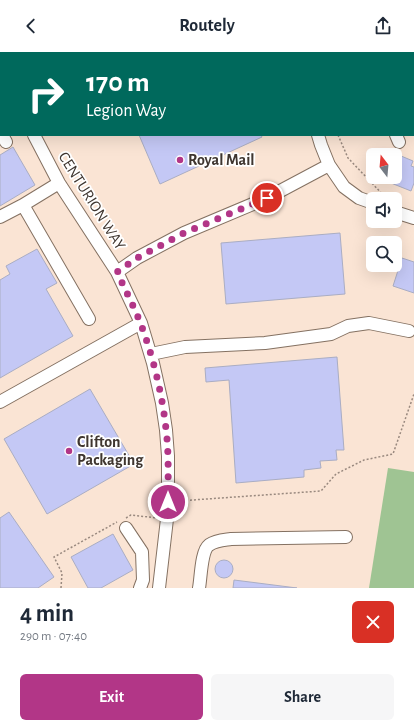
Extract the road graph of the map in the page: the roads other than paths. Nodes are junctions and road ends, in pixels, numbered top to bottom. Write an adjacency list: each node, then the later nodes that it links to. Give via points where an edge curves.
1 (35, 136): 4 (street, CENTURION WAY)
2 (318, 136): 3 (street)
3 (329, 165): 5 (street, via 344,187); 10 (street, via 267,198 184,233)
4 (59, 183): 6 (street); 10 (street, CENTURION WAY)
5 (366, 200)
6 (23, 205): 8 (street); 11 (street)
7 (402, 214): 9 (street)
8 (0, 217)
9 (414, 218)
10 (117, 272): 12 (street, CENTURION WAY)
11 (89, 319)
12 (141, 323): 14 (street, CENTURION WAY); 15 (street)
13 (409, 331): 14 (street, via 369,323 348,326 331,334 264,344 185,348)
14 (151, 354): 19 (street, CENTURION WAY, via 162,403 168,456 167,519)
15 (0, 402)
16 (122, 523): 18 (street, via 142,552 143,580)
17 (346, 537): 20 (street, via 218,540 208,545 204,552)
18 (140, 588)
19 (159, 588)
20 (200, 588)

